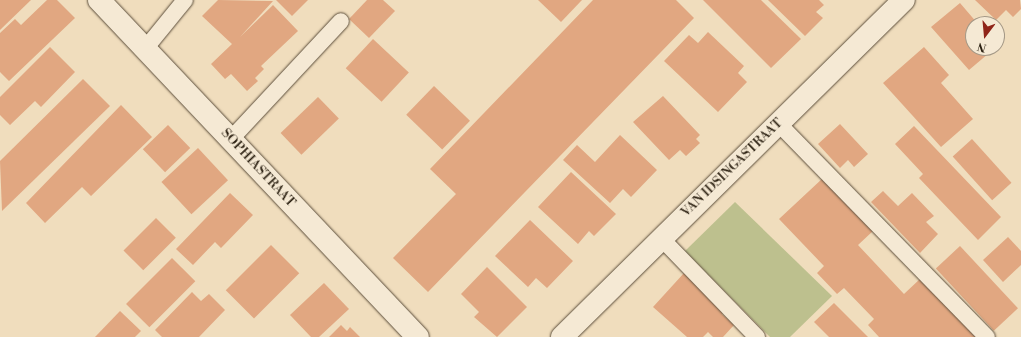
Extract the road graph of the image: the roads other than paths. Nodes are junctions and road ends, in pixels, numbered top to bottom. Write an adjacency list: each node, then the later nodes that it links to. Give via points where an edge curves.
1 (99, 0): 5 (main road, SOPHIASTRAAT)
2 (185, 0): 5 (lane)
3 (904, 0): 6 (main road, VAN IDSINGASTRAAT)
4 (341, 22): 7 (lane)
5 (146, 49): 7 (main road, SOPHIASTRAAT)
6 (778, 123): 8 (main road, VAN IDSINGASTRAAT); 12 (lane)
7 (231, 139): 9 (main road, SOPHIASTRAAT)
8 (661, 238): 10 (main road, VAN IDSINGASTRAAT); 11 (lane)
9 (418, 337)
10 (562, 337)
11 (757, 337)
12 (987, 337)

